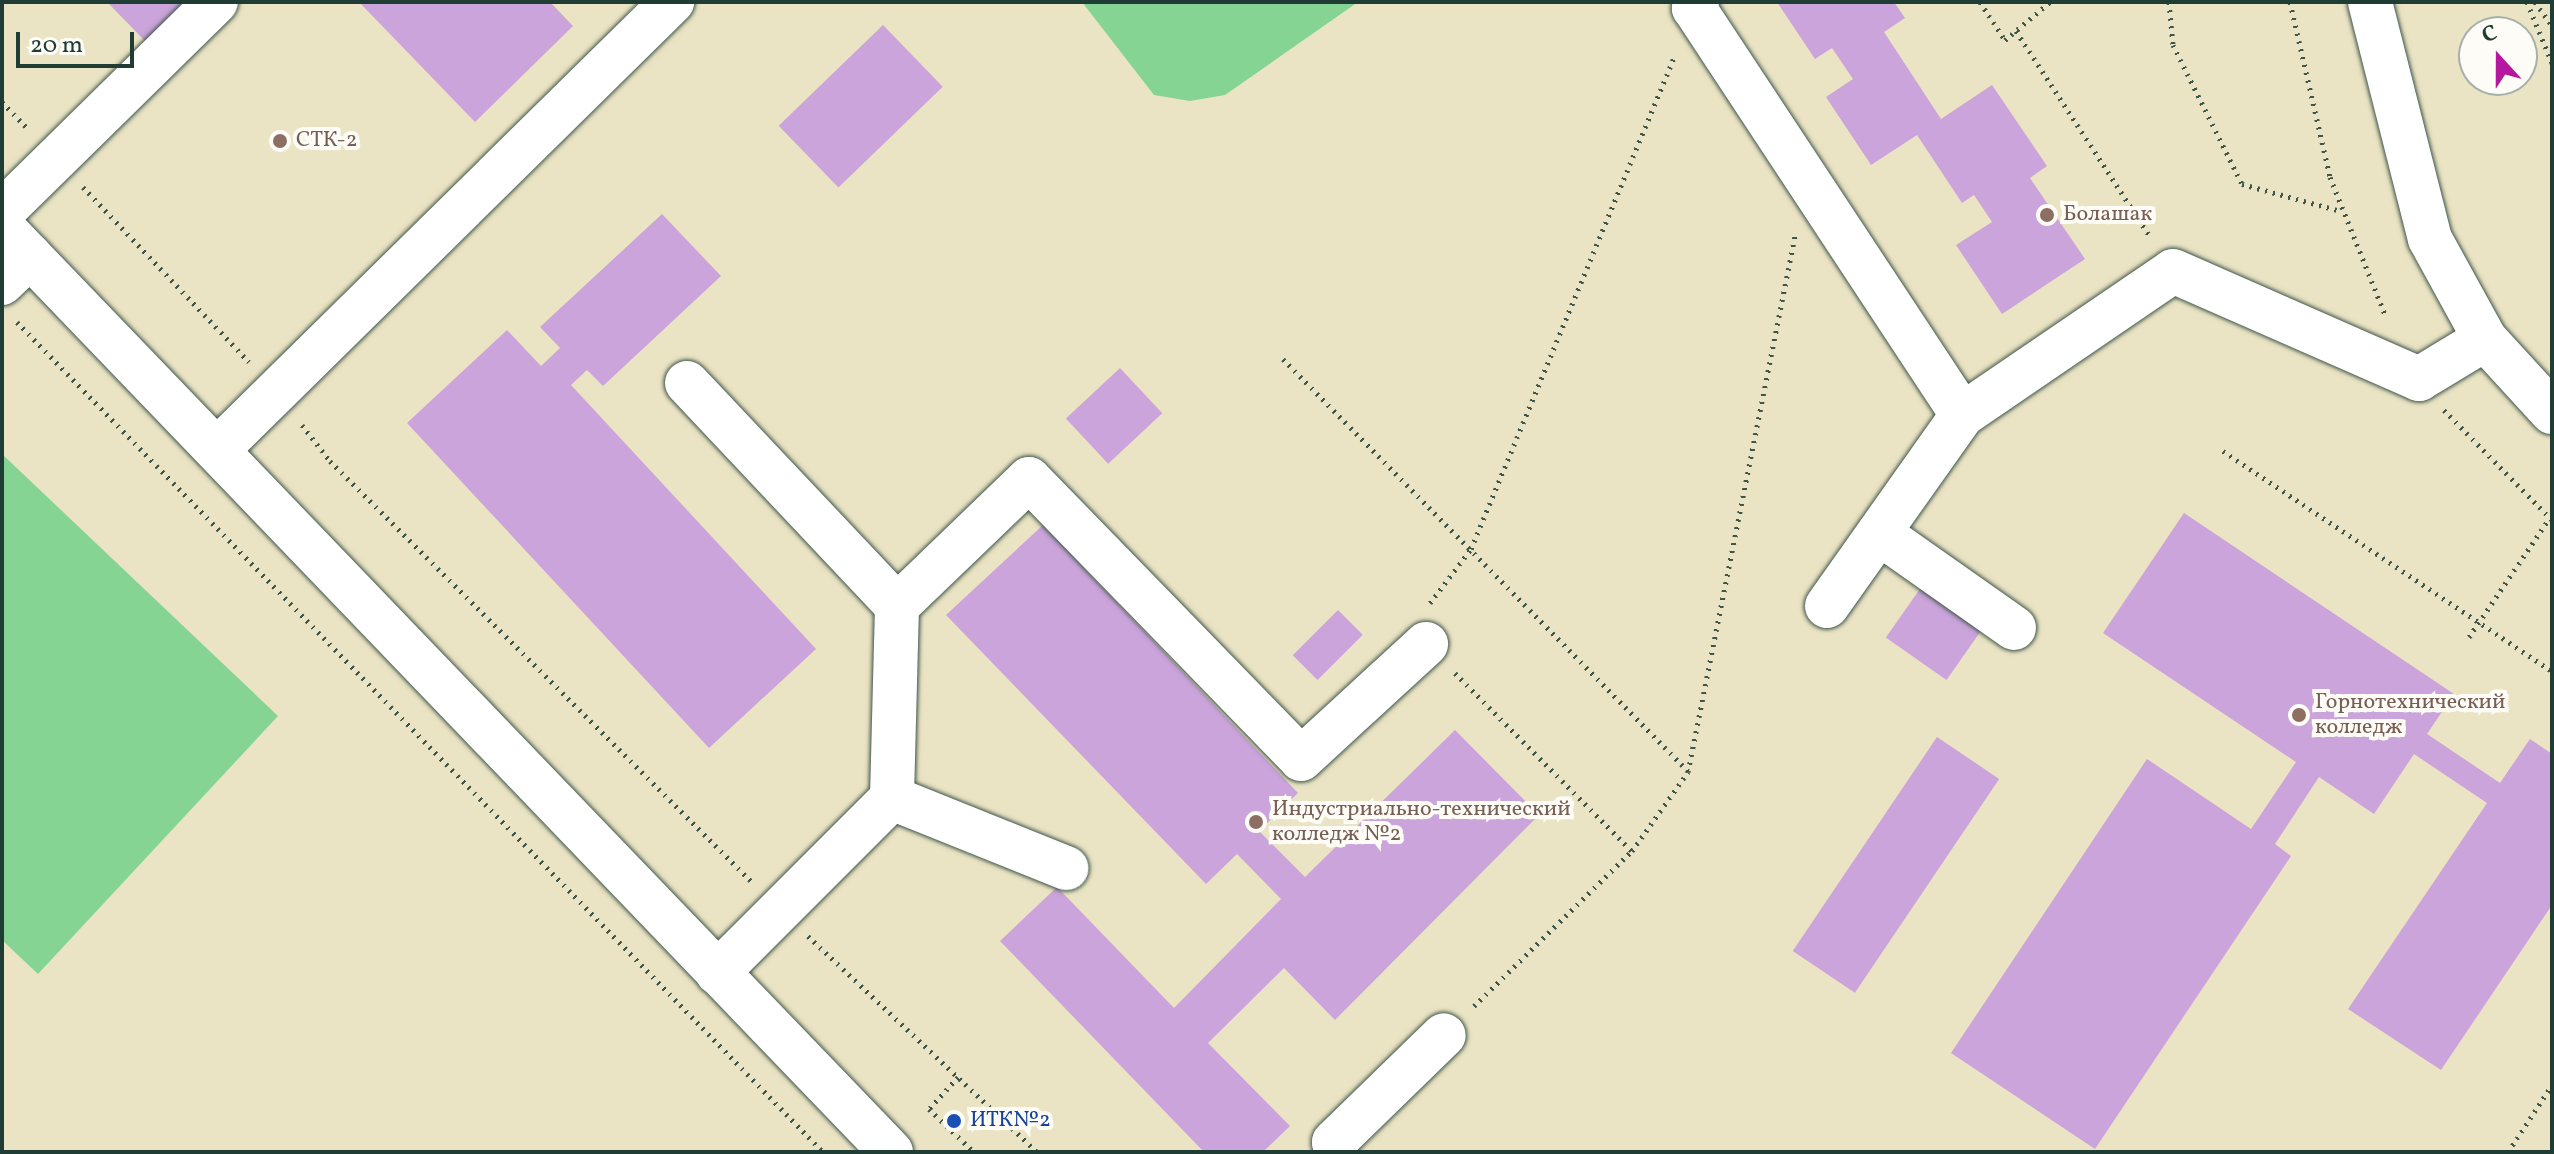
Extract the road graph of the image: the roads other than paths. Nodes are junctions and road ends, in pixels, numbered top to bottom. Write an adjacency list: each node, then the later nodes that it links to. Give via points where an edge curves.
1 (216, 2): 5 (street)
2 (672, 2): 11 (street)
3 (2370, 2): 7 (street, via 2412,188 2447,274)
4 (1696, 5): 10 (street)
5 (2, 212)
6 (12, 271): 11 (street)
7 (2485, 339): 9 (street); 10 (street, via 2419,379 2173,271)
8 (687, 383): 13 (street)
9 (2552, 412)
10 (1962, 415): 12 (street)
11 (217, 450): 19 (street)
12 (1879, 533): 14 (street); 15 (street)
13 (897, 606): 16 (street, via 1029,479 1301,759); 17 (street)
14 (1827, 606)
15 (2014, 628)
16 (1426, 644)
17 (892, 798): 18 (street); 19 (street)
18 (1066, 868)
19 (717, 973): 21 (street)
20 (1444, 1035): 22 (street, via 1334,1142)
21 (891, 1152)
22 (1336, 1152)

